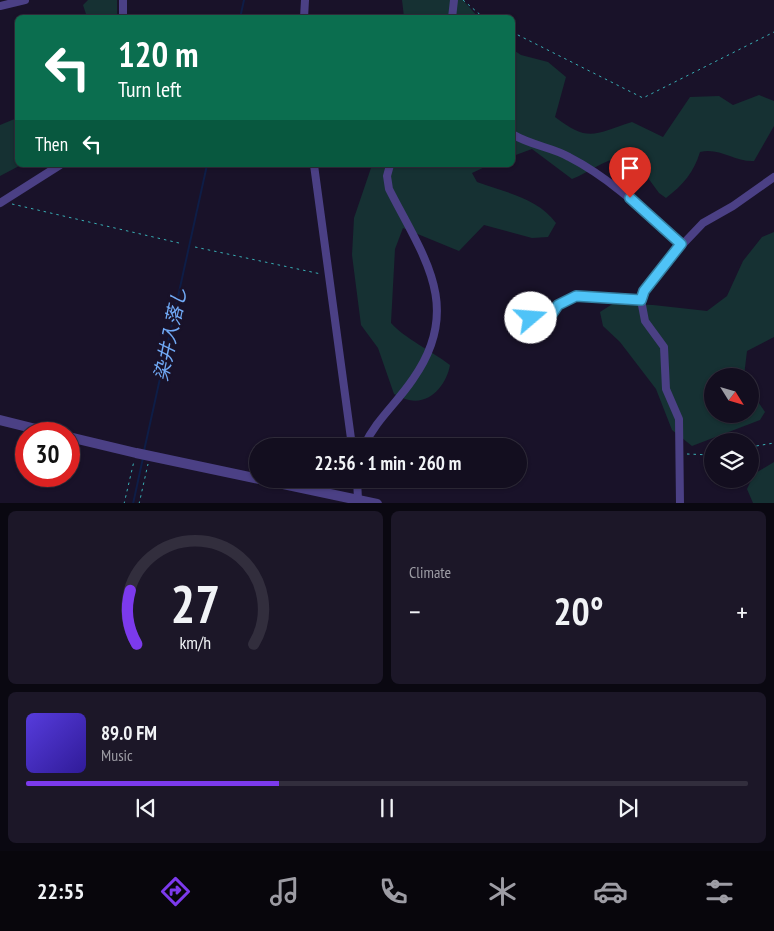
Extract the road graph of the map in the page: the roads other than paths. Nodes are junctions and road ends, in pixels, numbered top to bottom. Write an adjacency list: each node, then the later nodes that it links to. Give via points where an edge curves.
1 (24, 0): 5 (street)
2 (123, 0): 6 (street)
3 (305, 0): 7 (street)
4 (454, 0): 8 (street)
5 (0, 6)
6 (123, 15)
7 (304, 15)
8 (452, 15)
9 (515, 136): 15 (street, via 568,156 621,190)
10 (57, 167): 14 (street)
11 (314, 167): 20 (street)
12 (389, 167): 21 (street, via 387,176 390,189 432,274 437,321 422,367 372,428)
13 (774, 177): 15 (street, via 733,206 709,218)
14 (1, 202)
15 (681, 244): 16 (street, via 644,291)
16 (641, 300): 17 (street, via 576,296 558,305 552,314); 26 (street, via 645,321 664,347 666,389 679,419)
17 (531, 318)
18 (0, 420): 19 (street)
19 (15, 424)
20 (351, 438)
21 (368, 438)
22 (80, 440): 24 (street)
23 (357, 488): 24 (street)
24 (358, 500): 25 (street)
25 (372, 503)
26 (680, 503)

